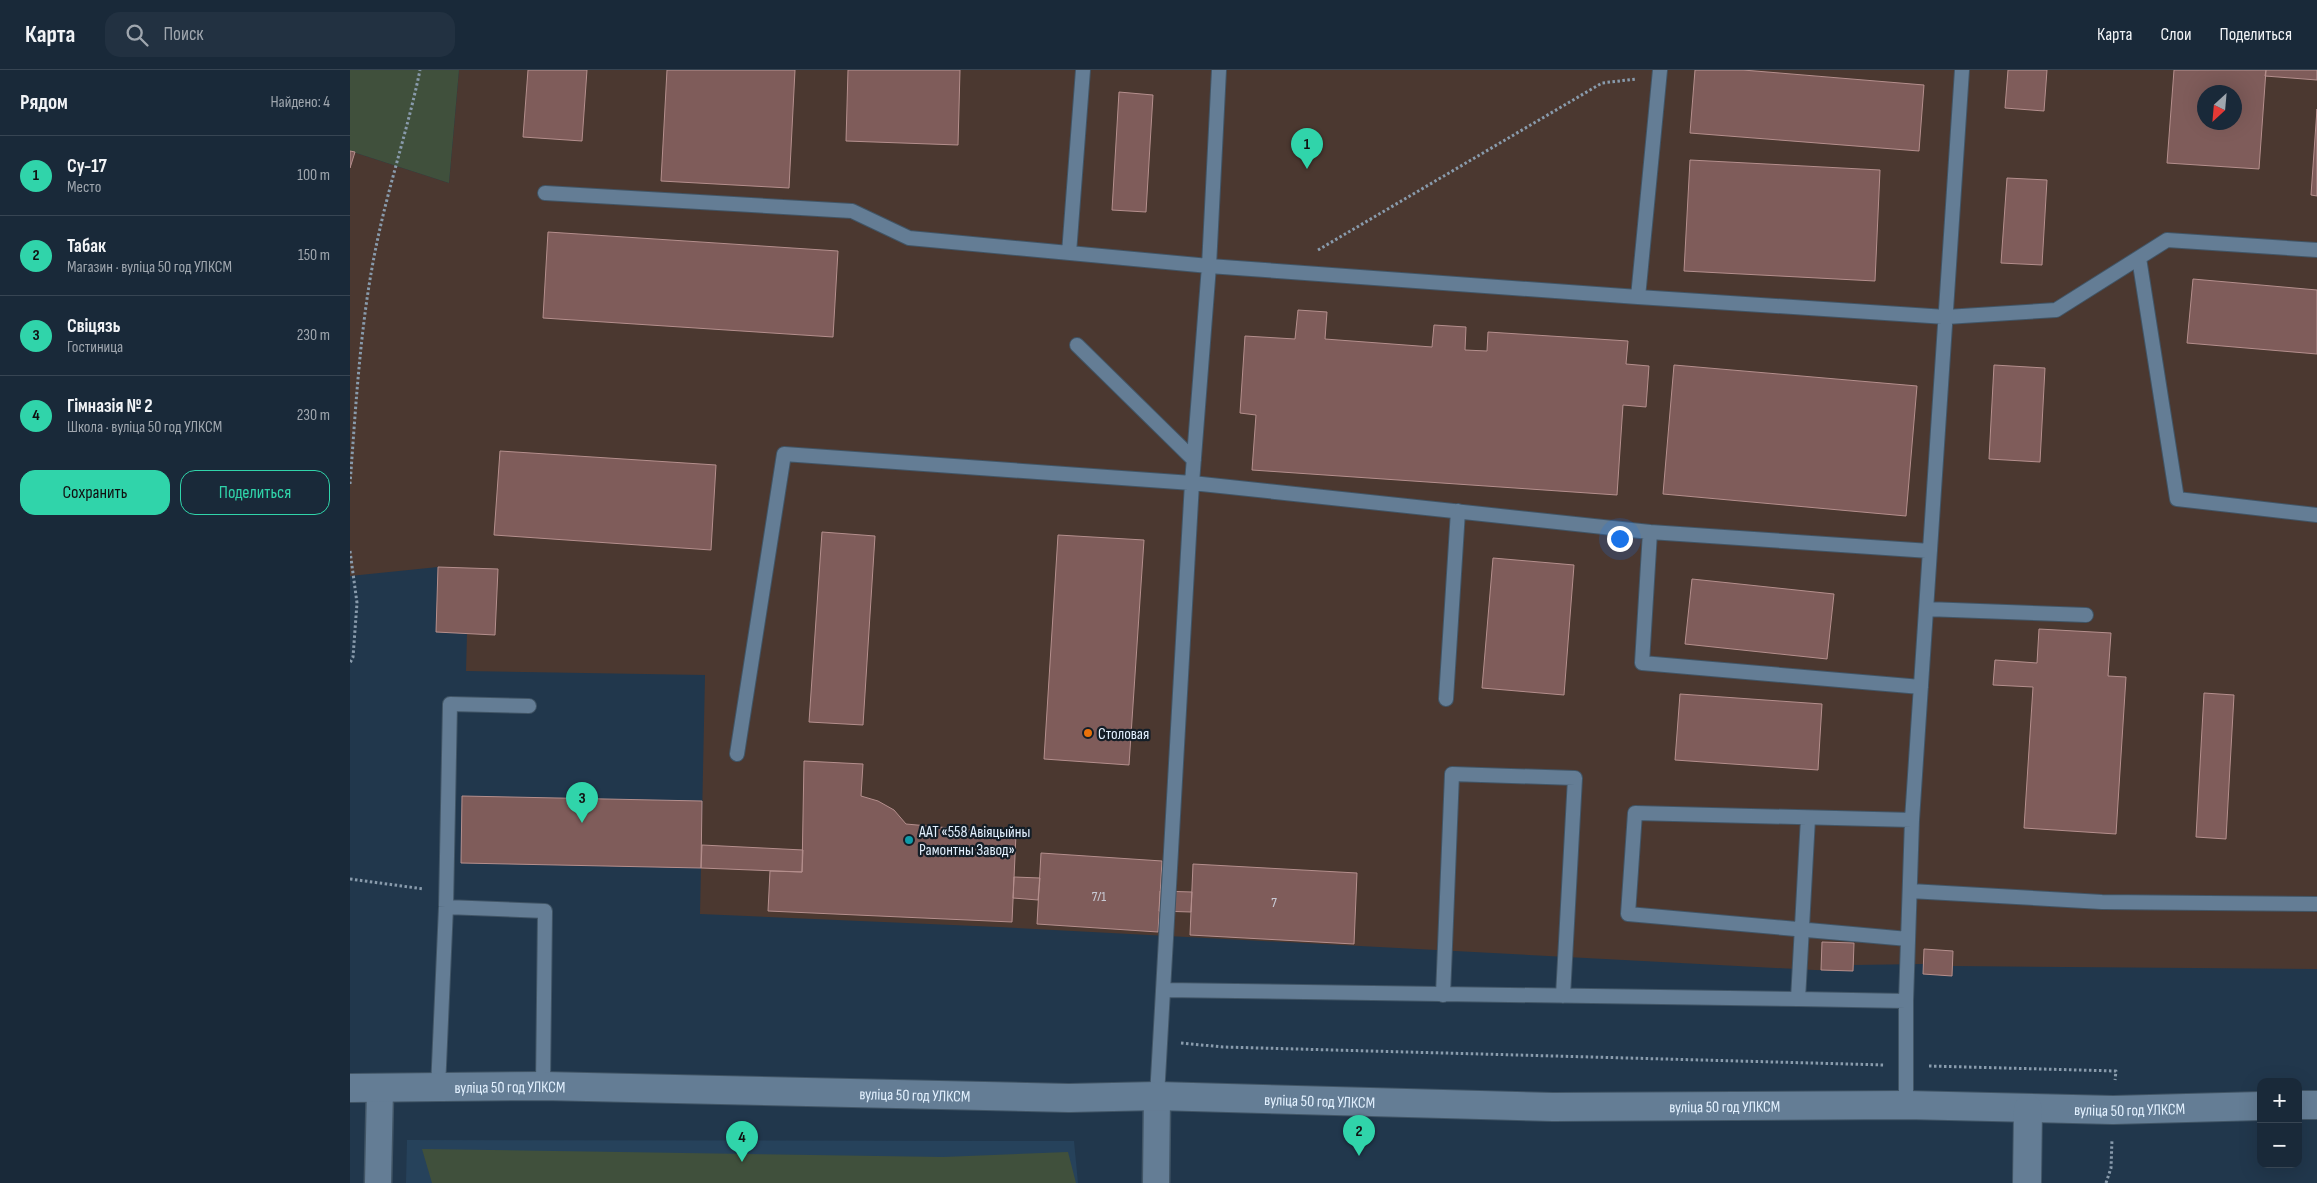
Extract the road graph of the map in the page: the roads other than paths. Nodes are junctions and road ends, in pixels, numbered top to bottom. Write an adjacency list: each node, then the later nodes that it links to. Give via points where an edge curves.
1 (1083, 70): 7 (lane)
2 (1219, 70): 9 (lane)
3 (1962, 70): 11 (lane)
4 (1659, 73): 10 (lane)
5 (545, 193): 7 (lane, via 852,211 909,238)
6 (2317, 250): 8 (lane, via 2167,240)
7 (1069, 253): 9 (lane)
8 (2139, 258): 11 (lane, via 2056,310); 16 (lane, via 2177,499)
9 (1209, 266): 10 (lane); 13 (lane)
10 (1638, 298): 11 (lane)
11 (1946, 317): 18 (lane)
12 (1078, 345): 13 (lane)
13 (1194, 460): 14 (lane)
14 (1192, 483): 15 (lane); 24 (lane, via 784,454); 32 (lane)
15 (1458, 511): 17 (lane); 22 (lane)
16 (2317, 515)
17 (1650, 532): 18 (lane); 21 (lane, via 1642,662)
18 (1930, 551): 19 (lane)
19 (1926, 610): 20 (lane); 21 (lane)
20 (2086, 615)
21 (1921, 687): 26 (lane)
22 (1446, 699)
23 (529, 706): 29 (lane, via 450,704)
24 (737, 754)
25 (1808, 818): 26 (lane); 30 (lane); 30 (lane, via 1635,813 1628,914)
26 (1912, 820): 27 (lane)
27 (1910, 891): 28 (lane, via 2102,902); 31 (lane)
28 (2317, 904)
29 (446, 907): 37 (lane, via 545,911); 40 (lane)
30 (1802, 931): 31 (lane); 35 (lane)
31 (1908, 939): 36 (lane)
32 (1165, 990): 33 (lane); 41 (lane)
33 (1443, 994): 34 (lane); 34 (lane, via 1452,774 1575,778)
34 (1563, 996): 35 (lane)
35 (1798, 1000): 36 (lane)
36 (1906, 1001): 42 (lane)
37 (543, 1086): 40 (main road, вуліца 50 год УЛКСМ); 41 (main road, вуліца 50 год УЛКСМ, via 1069,1098)
38 (350, 1088): 39 (main road, вуліца 50 год УЛКСМ)
39 (380, 1088): 40 (main road, вуліца 50 год УЛКСМ); 47 (street)
40 (438, 1088)
41 (1157, 1096): 42 (main road, вуліца 50 год УЛКСМ, via 1553,1107); 48 (street)
42 (1906, 1105): 46 (main road, вуліца 50 год УЛКСМ)
43 (2302, 1105): 44 (main road)
44 (2317, 1105)
45 (2257, 1106): 46 (main road, вуліца 50 год УЛКСМ)
46 (2028, 1109): 49 (main road)
47 (378, 1183)
48 (1156, 1183)
49 (2027, 1183)

